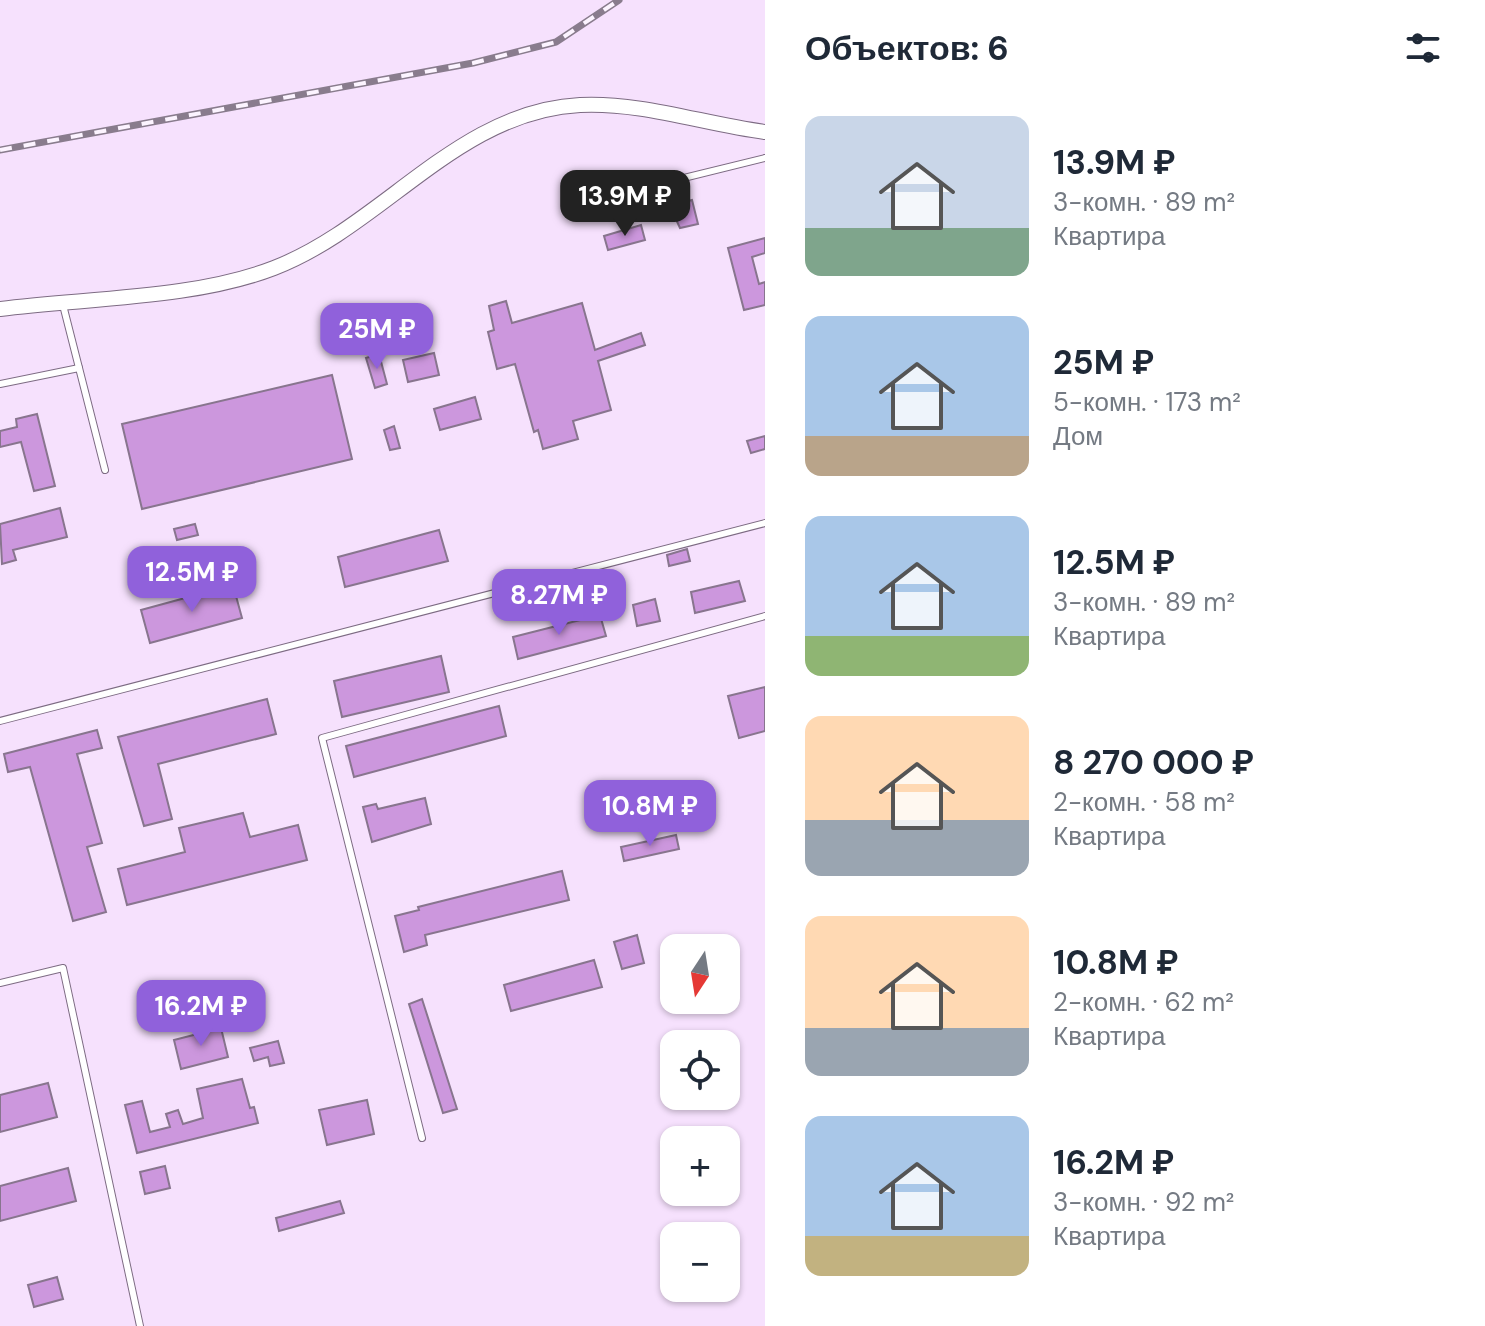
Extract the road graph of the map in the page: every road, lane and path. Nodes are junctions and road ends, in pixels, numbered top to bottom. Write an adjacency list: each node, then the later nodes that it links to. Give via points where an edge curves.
1 (765, 132): 4 (street, via 584,105 518,117 477,135 276,268 207,287)
2 (765, 158): 3 (lane)
3 (639, 189)
4 (62, 301): 5 (street); 6 (lane)
5 (0, 309)
6 (79, 368): 7 (lane); 8 (lane)
7 (0, 384)
8 (105, 470)
9 (765, 523): 11 (lane)
10 (765, 616): 13 (lane, via 322,738)
11 (0, 721)
12 (0, 983): 14 (lane, via 63,968)
13 (422, 1138)
14 (140, 1326)

